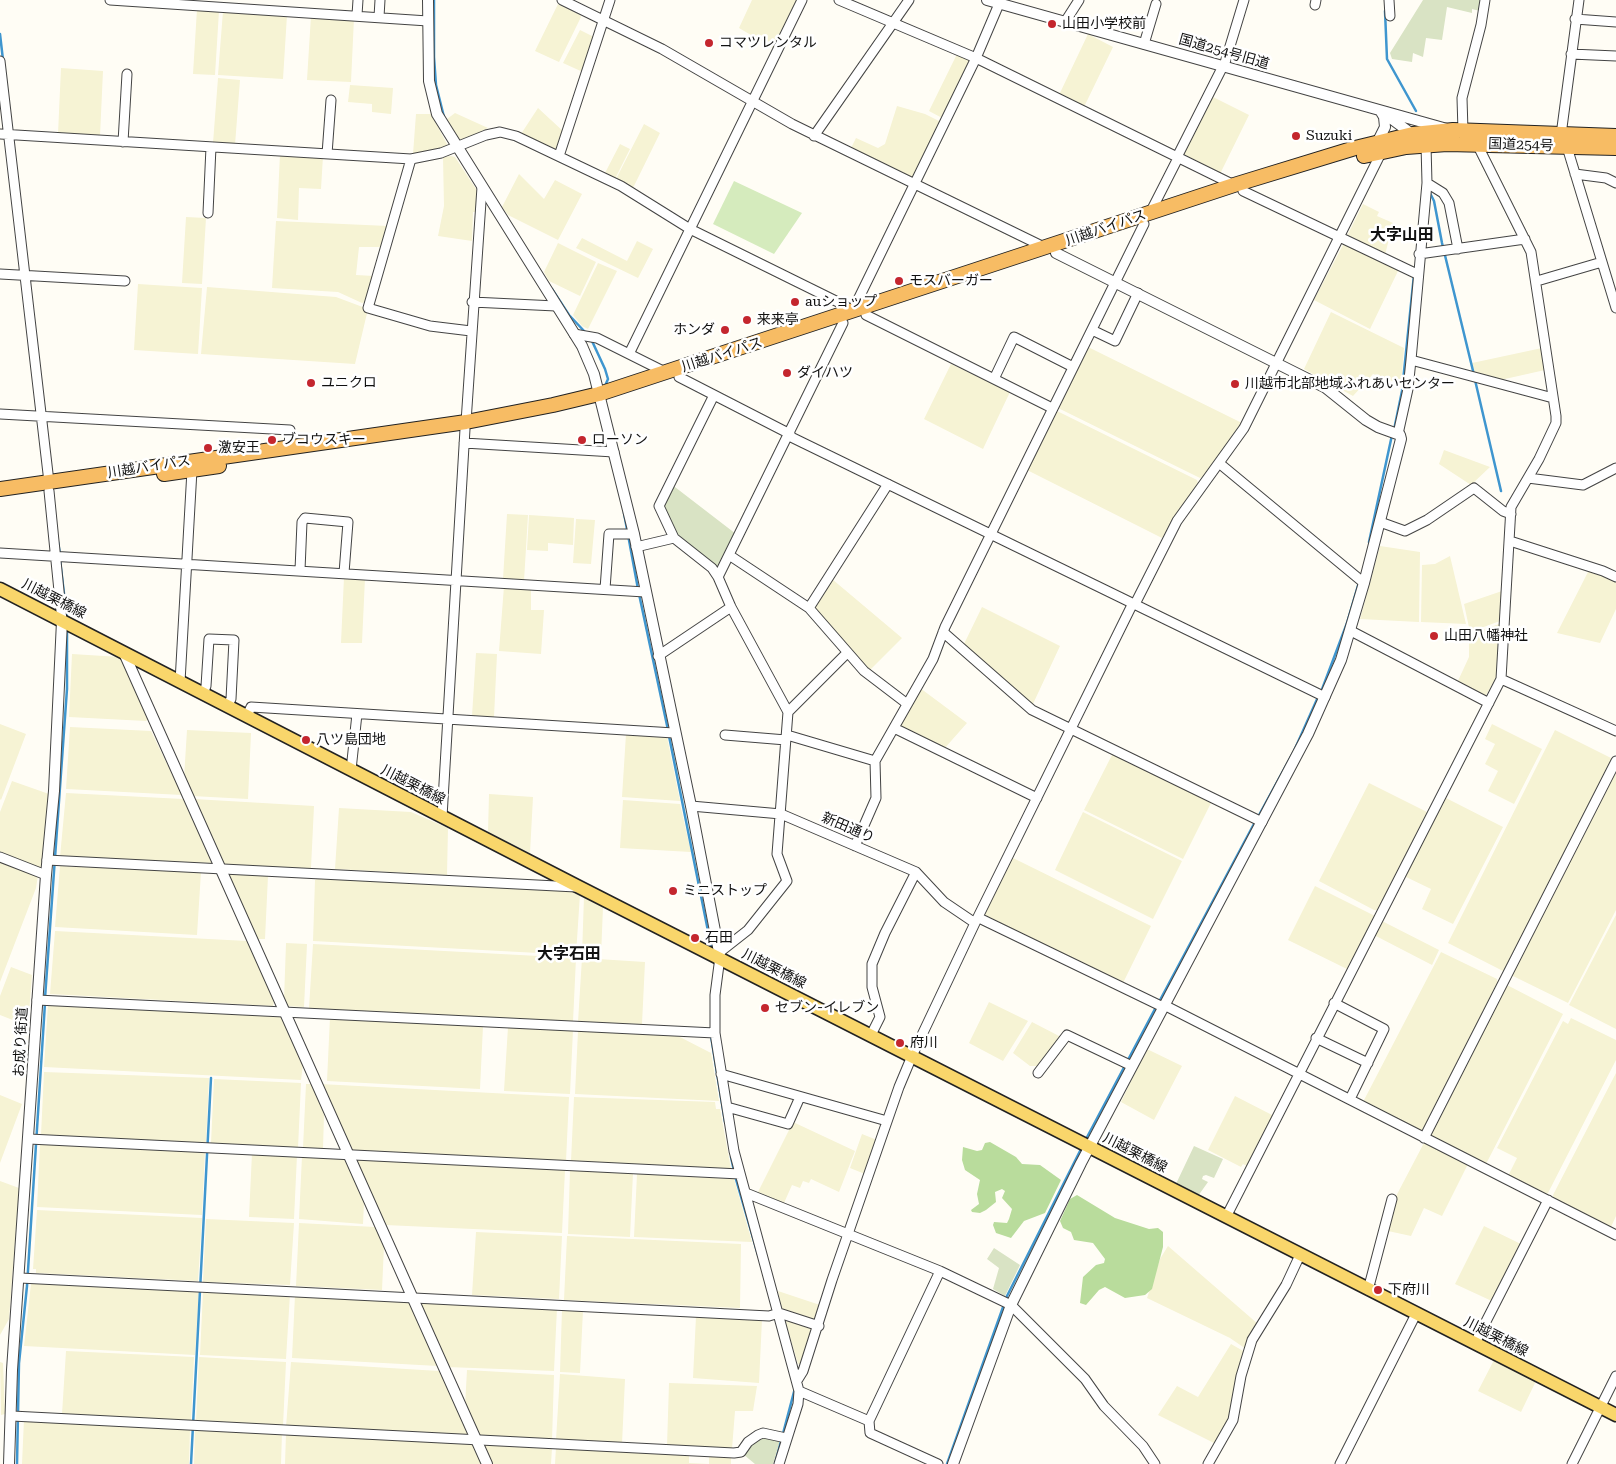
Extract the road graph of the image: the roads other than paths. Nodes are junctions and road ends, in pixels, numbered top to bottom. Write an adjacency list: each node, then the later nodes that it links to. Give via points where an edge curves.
1 (110, 0): 16 (street)
2 (358, 0): 19 (street)
3 (380, 0): 21 (street)
4 (428, 0): 24 (street)
5 (562, 0): 22 (street)
6 (610, 0): 22 (street)
7 (802, 0): 36 (street)
8 (838, 0): 27 (street)
9 (909, 0): 27 (street)
10 (987, 0): 17 (street, 国道254号旧道)
11 (1079, 0): 25 (street)
12 (1244, 0): 33 (street)
13 (1389, 0): 20 (street)
14 (1485, 0): 38 (street, via 1462,98)
15 (1578, 0): 23 (street)
16 (221, 3): 19 (street)
17 (999, 4): 25 (street, 国道254号旧道); 31 (street)
18 (1156, 4): 28 (street)
19 (357, 15): 21 (street)
20 (1390, 16)
21 (379, 17): 24 (street)
22 (604, 20): 36 (street, via 662,49); 52 (street)
23 (1576, 20): 26 (street); 29 (street)
24 (428, 21): 49 (street, via 432,102)
25 (1065, 22): 28 (street, 国道254号旧道)
26 (1616, 22)
27 (893, 23): 31 (street); 41 (street)
28 (1144, 44): 33 (street, 国道254号旧道)
29 (1571, 54): 30 (street); 43 (street)
30 (1616, 56)
31 (976, 58): 53 (street); 58 (street)
32 (0, 61): 39 (street)
33 (1223, 66): 37 (street, 国道254号旧道); 53 (street)
34 (127, 74): 44 (street)
35 (331, 100): 51 (street)
36 (751, 103): 41 (street); 63 (street)
37 (1380, 111): 38 (street, 国道254号旧道); 40 (street); 48 (street, via 1386,127)
38 (1458, 130): 40 (highway, 川越バイパス); 43 (highway, 国道254号)
39 (5, 134): 44 (street); 72 (street)
40 (1412, 134): 46 (street); 48 (highway, 川越バイパス)
41 (814, 136): 58 (street)
42 (1616, 136): 43 (highway, 国道254号)
43 (1564, 141): 45 (highway, 国道254号); 50 (highway, 国道254号); 55 (street)
44 (123, 142): 47 (street)
45 (1477, 144): 46 (highway, 国道254号); 65 (street)
46 (1426, 145): 48 (highway, 川越バイパス); 56 (street)
47 (212, 147): 51 (street); 61 (street)
48 (1379, 147): 60 (highway, 川越バイパス, via 1302,172); 64 (street)
49 (457, 148): 52 (street, via 500,132); 54 (street); 59 (street)
50 (1616, 148)
51 (327, 154): 54 (street)
52 (559, 156): 63 (street, via 621,186)
53 (1177, 158): 60 (street); 62 (street)
54 (411, 159): 84 (street, via 368,308 430,326)
55 (1575, 174): 57 (street, via 1606,178); 69 (street)
56 (1427, 183): 66 (street, via 1442,193 1449,204); 68 (street)
57 (1616, 183)
58 (914, 184): 67 (street); 80 (street)
59 (482, 187): 77 (street); 78 (street)
60 (1238, 188): 62 (highway, 川越バイパス); 64 (street)
61 (208, 213)
62 (1147, 218): 67 (highway, 川越バイパス); 75 (street)
63 (690, 229): 80 (street); 86 (street)
64 (1339, 238): 71 (street); 88 (street)
65 (1525, 239): 66 (street); 74 (street)
66 (1458, 249): 68 (street)
67 (1052, 250): 75 (street); 80 (highway, 川越バイパス); 81 (highway, 川越バイパス)
68 (1419, 254): 71 (street)
69 (1602, 262): 74 (street); 79 (street)
70 (0, 274): 72 (street)
71 (1417, 274): 87 (street)
72 (24, 276): 73 (street); 97 (street)
73 (125, 281)
74 (1537, 281): 94 (street)
75 (1116, 282): 76 (street); 83 (street)
76 (1138, 293): 83 (street, via 1115,341); 88 (street)
77 (472, 302): 78 (street); 84 (street)
78 (556, 306): 85 (street)
79 (1616, 308)
80 (852, 312): 90 (highway, 川越バイパス)
81 (866, 315): 82 (highway, 川越バイパス); 91 (street)
82 (842, 323): 90 (highway, 川越バイパス); 100 (street)
83 (1092, 330): 89 (street)
84 (471, 331): 98 (street)
85 (574, 334): 86 (street, via 597,338); 93 (street, via 590,361)
86 (629, 354): 90 (street)
87 (1411, 360): 94 (street); 99 (street)
88 (1277, 362): 99 (street, via 1326,388 1378,427); 103 (street, via 1244,428)
89 (1073, 367): 91 (street, via 1014,338); 95 (street)
90 (673, 375): 92 (street); 93 (highway, 川越バイパス)
91 (994, 379): 95 (street)
92 (714, 395): 100 (street); 115 (street, via 659,506)
93 (600, 398): 98 (highway, 川越バイパス, via 545,407); 102 (street)
94 (1553, 398): 106 (street, via 1556,423)
95 (1052, 408): 114 (street)
96 (0, 414): 97 (street)
97 (42, 416): 101 (street, via 290,430); 108 (street)
98 (465, 431): 101 (highway, 川越バイパス); 102 (street); 105 (highway, 川越バイパス); 126 (street)
99 (1398, 434): 112 (street, via 1400,442)
100 (789, 435): 107 (street); 120 (street)
101 (289, 447): 108 (highway, 川越バイパス)
102 (614, 452): 113 (street)
103 (1219, 463): 127 (street); 131 (street, via 1177,521)
104 (1616, 468): 106 (street, via 1583,485)
105 (192, 470): 108 (highway, 川越バイパス); 121 (street)
106 (1528, 478): 111 (street, via 1511,507)
107 (888, 484): 114 (street); 133 (street)
108 (49, 487): 109 (highway, 川越バイパス); 110 (highway, 川越バイパス); 119 (street)
109 (0, 490)
110 (0, 499)
111 (1511, 514): 112 (street, via 1474,488 1405,531); 116 (street)
112 (1380, 522): 127 (street)
113 (634, 534): 117 (street); 129 (street, via 609,534)
114 (991, 534): 131 (street); 136 (street)
115 (674, 538): 117 (street); 124 (street, via 712,568)
116 (1510, 542): 125 (street); 140 (street)
117 (636, 547): 130 (street)
118 (0, 553): 119 (street)
119 (57, 555): 121 (street); 134 (street)
120 (729, 556): 124 (street); 133 (street)
121 (188, 564): 122 (street); 141 (street)
122 (300, 570): 123 (street); 123 (street, via 302,522 306,518 348,522)
123 (344, 573): 126 (street)
124 (718, 577): 132 (street)
125 (1616, 577)
126 (455, 580): 129 (street); 150 (street)
127 (1364, 583): 135 (street)
128 (0, 589): 134 (main road, 川越栗橋線)
129 (605, 589): 130 (street)
130 (646, 592): 139 (street)
131 (1134, 604): 143 (street); 152 (street)
132 (731, 607): 139 (street); 147 (street)
133 (809, 608): 138 (street)
134 (62, 621): 137 (main road, 川越栗橋線); 167 (street, お成り街道, via 61,683)
135 (1351, 631): 143 (street); 144 (street)
136 (942, 632): 145 (street, via 933,659); 152 (street, via 1032,710)
137 (124, 653): 141 (main road, 川越栗橋線); 168 (street)
138 (847, 653): 145 (street, via 876,682); 147 (street)
139 (658, 656): 154 (street)
140 (1501, 679): 144 (street); 153 (street)
141 (180, 682): 142 (main road, 川越栗橋線)
142 (203, 694): 146 (main road, 川越栗橋線); 146 (street, via 209,639 234,640 231,698)
143 (1325, 697): 164 (street)
144 (1490, 702): 175 (street)
145 (906, 703): 151 (street)
146 (227, 706): 149 (main road, 川越栗橋線)
147 (788, 712): 156 (street)
148 (357, 714): 149 (street, via 251,707); 150 (street); 159 (street)
149 (247, 716): 159 (main road, 川越栗橋線)
150 (447, 720): 154 (street); 163 (street)
151 (894, 728): 157 (street); 160 (street)
152 (1071, 729): 160 (street); 164 (street)
153 (1616, 731)
154 (674, 733): 161 (street)
155 (725, 735): 156 (street)
156 (787, 737): 157 (street); 162 (street)
157 (875, 760): 165 (street, via 876,798)
158 (1616, 761): 191 (street)
159 (351, 770): 163 (main road, 川越栗橋線)
160 (1037, 798): 172 (street)
161 (691, 806): 162 (street, 新田通り); 173 (street)
162 (781, 814): 165 (street, 新田通り); 173 (street, via 777,854 787,881 748,930)
163 (442, 817): 171 (main road, 川越栗橋線)
164 (1262, 822): 176 (street)
165 (855, 846): 169 (street, 新田通り)
166 (0, 857): 170 (street)
167 (48, 860): 168 (street); 170 (street, お成り街道)
168 (221, 870): 171 (street); 177 (street)
169 (916, 872): 172 (street, 新田通り, via 944,902); 179 (street, via 872,964 872,987 880,1017)
170 (46, 875): 174 (street, お成り街道)
171 (579, 887): 173 (main road, 川越栗橋線)
172 (977, 921): 176 (street, 新田通り); 181 (street)
173 (720, 955): 178 (street); 179 (main road, 川越栗橋線)
174 (37, 1000): 177 (street); 192 (street, お成り街道)
175 (1334, 1003): 180 (street); 182 (street, via 1384,1028)
176 (1164, 1006): 183 (street); 186 (street, 新田通り)
177 (283, 1012): 178 (street); 194 (street)
178 (715, 1033): 185 (street)
179 (871, 1035): 181 (main road, 川越栗橋線)
180 (1316, 1038): 182 (street); 186 (street)
181 (912, 1056): 190 (street); 193 (main road, 川越栗橋線)
182 (1368, 1064): 188 (street)
183 (1132, 1066): 184 (street, via 1067,1035); 193 (street)
184 (1038, 1073)
185 (721, 1074): 187 (street); 189 (street)
186 (1300, 1075): 188 (street, 新田通り); 199 (street)
187 (800, 1097): 189 (street, via 788,1124); 190 (street)
188 (1350, 1099): 191 (street, 新田通り)
189 (727, 1107): 195 (street)
190 (888, 1121): 200 (street)
191 (1424, 1138): 198 (street, 新田通り)
192 (29, 1139): 194 (street); 204 (street, お成り街道)
193 (1089, 1146): 199 (main road, 川越栗橋線); 207 (street)
194 (347, 1155): 195 (street); 206 (street)
195 (740, 1174): 196 (street)
196 (746, 1193): 200 (street); 208 (street)
197 (1392, 1199): 205 (street)
198 (1548, 1200): 201 (street, 新田通り); 211 (street)
199 (1226, 1217): 202 (main road, 川越栗橋線)
200 (848, 1235): 203 (street); 210 (street)
201 (1616, 1236)
202 (1300, 1255): 205 (main road, 川越栗橋線); 227 (street, via 1252,1340 1233,1420)
203 (940, 1270): 207 (street); 218 (street)
204 (20, 1278): 206 (street); 217 (street, お成り街道, via 12,1370)
205 (1368, 1290): 209 (main road, 川越栗橋線)
206 (412, 1298): 208 (street, via 769,1316); 220 (street)
207 (1011, 1304): 225 (street); 226 (street, via 1085,1378 1104,1406 1143,1446)
208 (779, 1313): 210 (street); 213 (street)
209 (1416, 1314): 211 (main road, 川越栗橋線); 228 (street)
210 (818, 1326): 213 (street)
211 (1474, 1343): 215 (main road, 川越栗橋線)
212 (1616, 1376): 215 (street)
213 (798, 1379): 214 (street)
214 (799, 1391): 218 (street); 219 (street, via 798,1404)
215 (1600, 1407): 216 (main road, 川越栗橋線); 229 (street)
216 (1616, 1415)
217 (12, 1416): 220 (street); 221 (street, お成り街道)
218 (869, 1421): 224 (street, via 870,1433)
219 (786, 1438): 220 (street, via 763,1433 748,1442 741,1452 734,1453); 223 (street)
220 (476, 1440): 222 (street)
221 (9, 1464)
222 (486, 1464)
223 (779, 1464)
224 (938, 1464)
225 (953, 1464)
226 (1155, 1464)
227 (1208, 1464)
228 (1340, 1464)
229 (1572, 1464)

